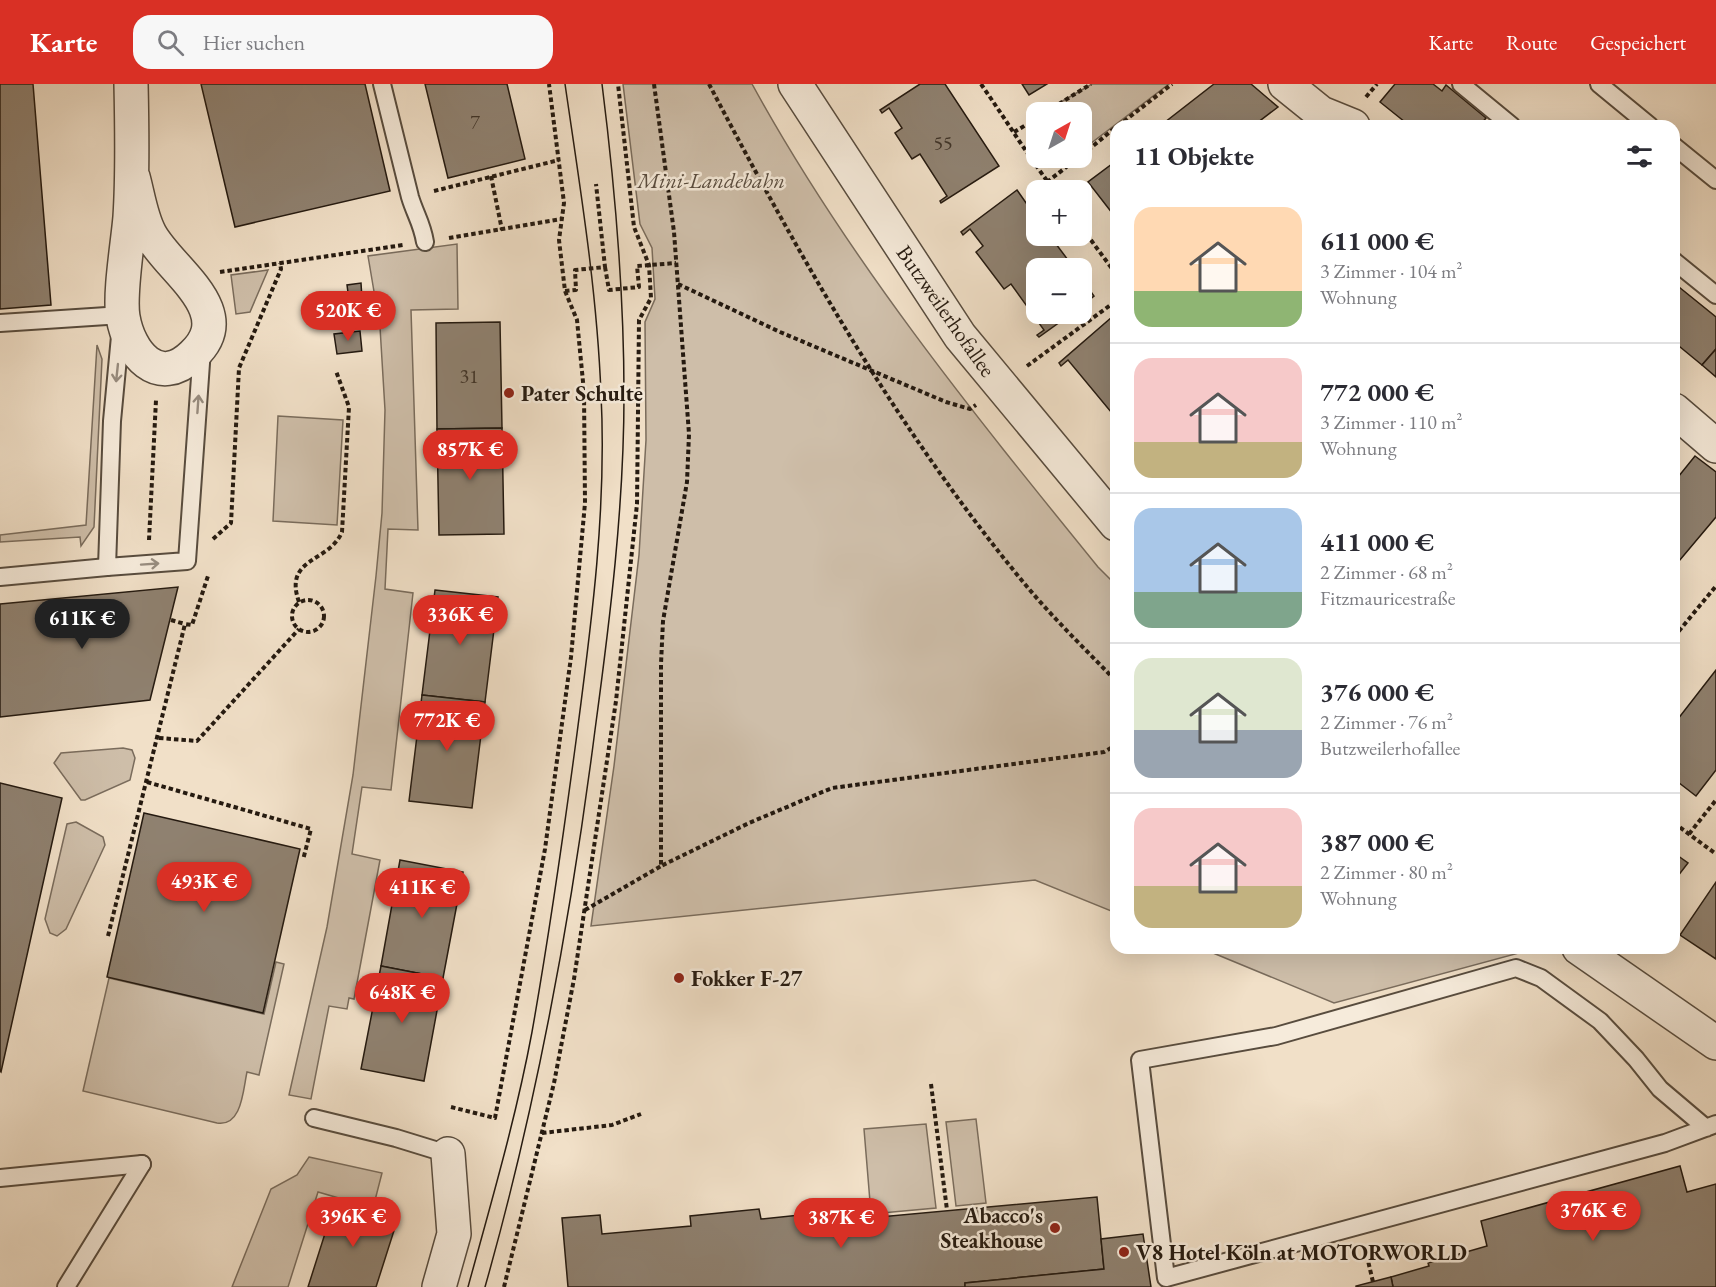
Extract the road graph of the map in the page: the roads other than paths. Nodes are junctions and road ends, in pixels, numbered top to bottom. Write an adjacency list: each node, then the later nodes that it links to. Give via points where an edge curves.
1 (131, 84): 11 (street)
2 (382, 84): 13 (lane)
3 (1285, 84): 7 (street, via 1321,113)
4 (1461, 84): 8 (lane)
5 (1599, 84): 9 (lane)
6 (807, 88): 21 (street, Butzweilerhofallee, via 960,336)
7 (1338, 120)
8 (1505, 120)
9 (1643, 120)
10 (1680, 151): 12 (lane)
11 (133, 177): 16 (street); 18 (street, via 149,234 202,297 210,326)
12 (1716, 180)
13 (425, 242)
14 (1680, 266): 15 (lane)
15 (1716, 295)
16 (122, 315): 17 (lane); 18 (street, via 131,347 148,365 169,368 187,361); 22 (lane, one-way to 22, via 112,421)
17 (0, 323)
18 (202, 347): 22 (lane, one-way to 18, via 187,561)
19 (1680, 415): 20 (street)
20 (1716, 446)
21 (1110, 517)
22 (107, 567): 23 (lane)
23 (0, 577)
24 (1588, 954): 25 (street)
25 (1716, 1043)
26 (314, 1118): 28 (lane)
27 (1711, 1126): 27 (lane, via 1660,1089 1600,1022 1541,978 1516,968 1276,1036 1140,1059 1166,1278 1665,1143)
28 (448, 1154): 31 (street, via 454,1234)
29 (0, 1178): 30 (lane, via 142,1164)
30 (66, 1287)
31 (439, 1287)

